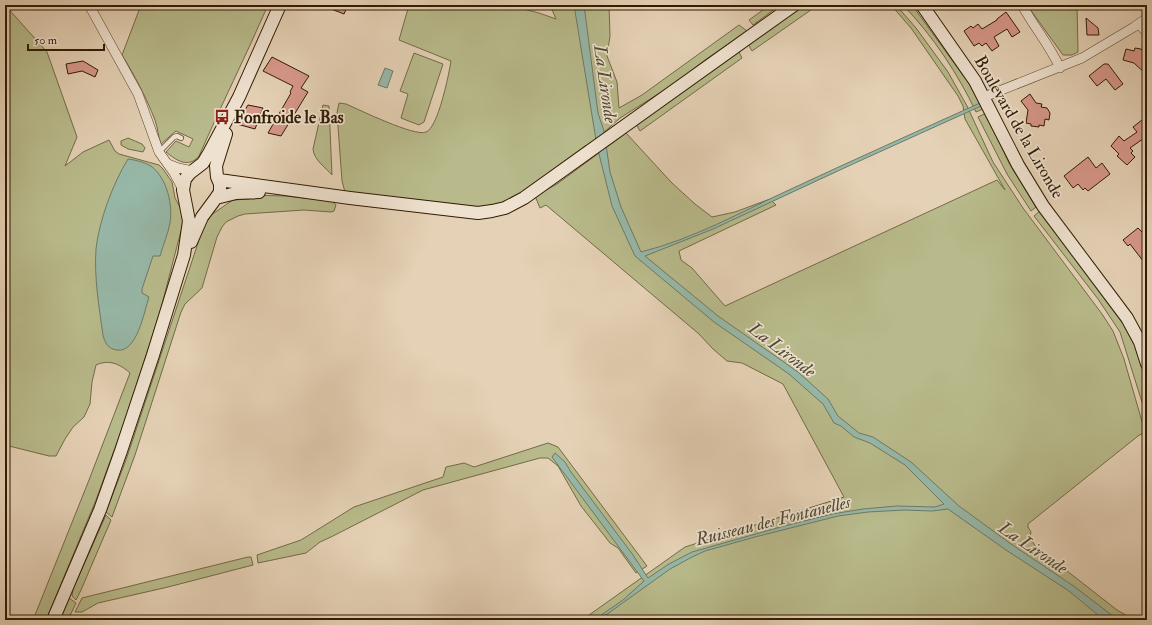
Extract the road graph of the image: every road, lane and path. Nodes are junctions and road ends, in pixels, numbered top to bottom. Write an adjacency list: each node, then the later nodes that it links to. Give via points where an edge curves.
1 (90, 5): 13 (street, via 138,94)
2 (280, 5): 10 (street)
3 (794, 5): 18 (street, via 524,198 505,208 478,213 452,211)
4 (1022, 5): 9 (street)
5 (922, 6): 11 (street, Boulevard de la Lironde, via 975,81)
6 (1147, 18): 7 (street)
7 (1139, 24): 8 (street); 9 (street)
8 (1147, 33)
9 (1060, 68): 11 (street)
10 (238, 98): 15 (street, via 203,163); 16 (street, via 218,156)
11 (984, 98): 21 (street, Boulevard de la Lironde, via 1018,165 1043,206 1127,318 1140,342)
12 (182, 138): 13 (lane, via 174,137)
13 (159, 152): 14 (street)
14 (167, 163): 15 (street, via 178,168); 17 (street)
15 (194, 170): 16 (street, via 208,170); 17 (street, via 185,179)
16 (218, 179): 18 (street); 19 (street, via 220,188)
17 (184, 192): 19 (street, via 191,202 198,205 206,205); 20 (street, via 189,221)
18 (300, 192): 19 (street, via 236,193)
19 (214, 200): 20 (street, via 202,217)
20 (184, 255): 22 (street, via 156,348 100,510)
21 (1147, 364)
22 (53, 620)

